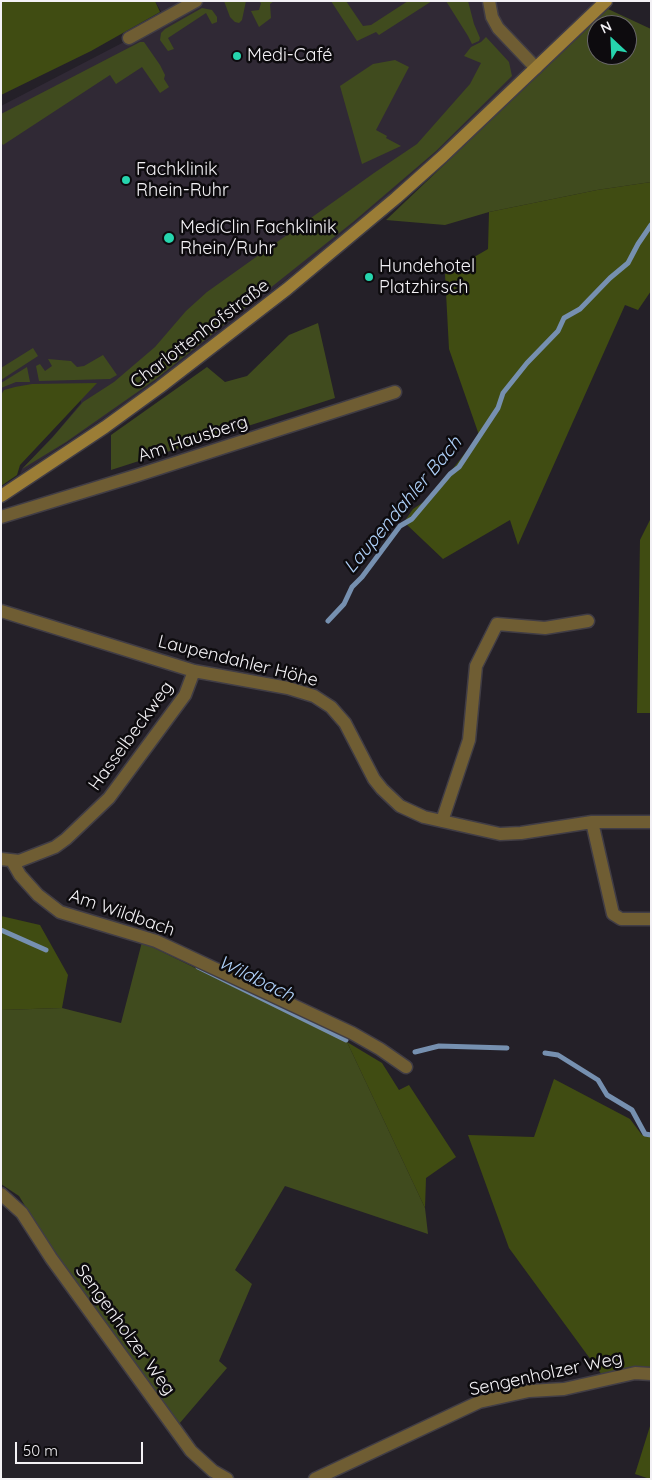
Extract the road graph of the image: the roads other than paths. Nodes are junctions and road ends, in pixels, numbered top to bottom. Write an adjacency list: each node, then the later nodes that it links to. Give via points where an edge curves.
1 (196, 1): 4 (street)
2 (489, 1): 5 (street, via 498,28)
3 (606, 1): 5 (main road, Charlottenhofstraße)
4 (129, 38)
5 (536, 68): 7 (main road, Charlottenhofstraße, via 396,198 287,289 105,427)
6 (394, 392): 8 (street, Am Hausberg)
7 (1, 496)
8 (1, 516)
9 (1, 611): 11 (street, Laupendahler Höhe)
10 (588, 621): 12 (street, via 545,628 497,624 476,666 469,740)
11 (194, 671): 12 (street, Laupendahler Höhe, via 295,690 324,701 345,723 374,778 391,798 416,813); 15 (street, Hasselbeckweg, via 185,695 109,798 55,847 27,859)
12 (442, 820): 13 (street, Laupendahler Höhe, via 506,834)
13 (592, 822): 14 (street, Laupendahler Höhe); 16 (street, via 613,914 621,919)
14 (651, 822)
15 (7, 860): 17 (street, Am Wildbach, via 38,895 60,912 156,940 352,1033)
16 (651, 919)
17 (406, 1067)
18 (1, 1194): 20 (street, Sengenholzer Weg, via 22,1213 191,1452)
19 (651, 1374): 21 (street, Sengenholzer Weg, via 635,1373 564,1389 529,1391 479,1402)
20 (227, 1479)
21 (315, 1479)

